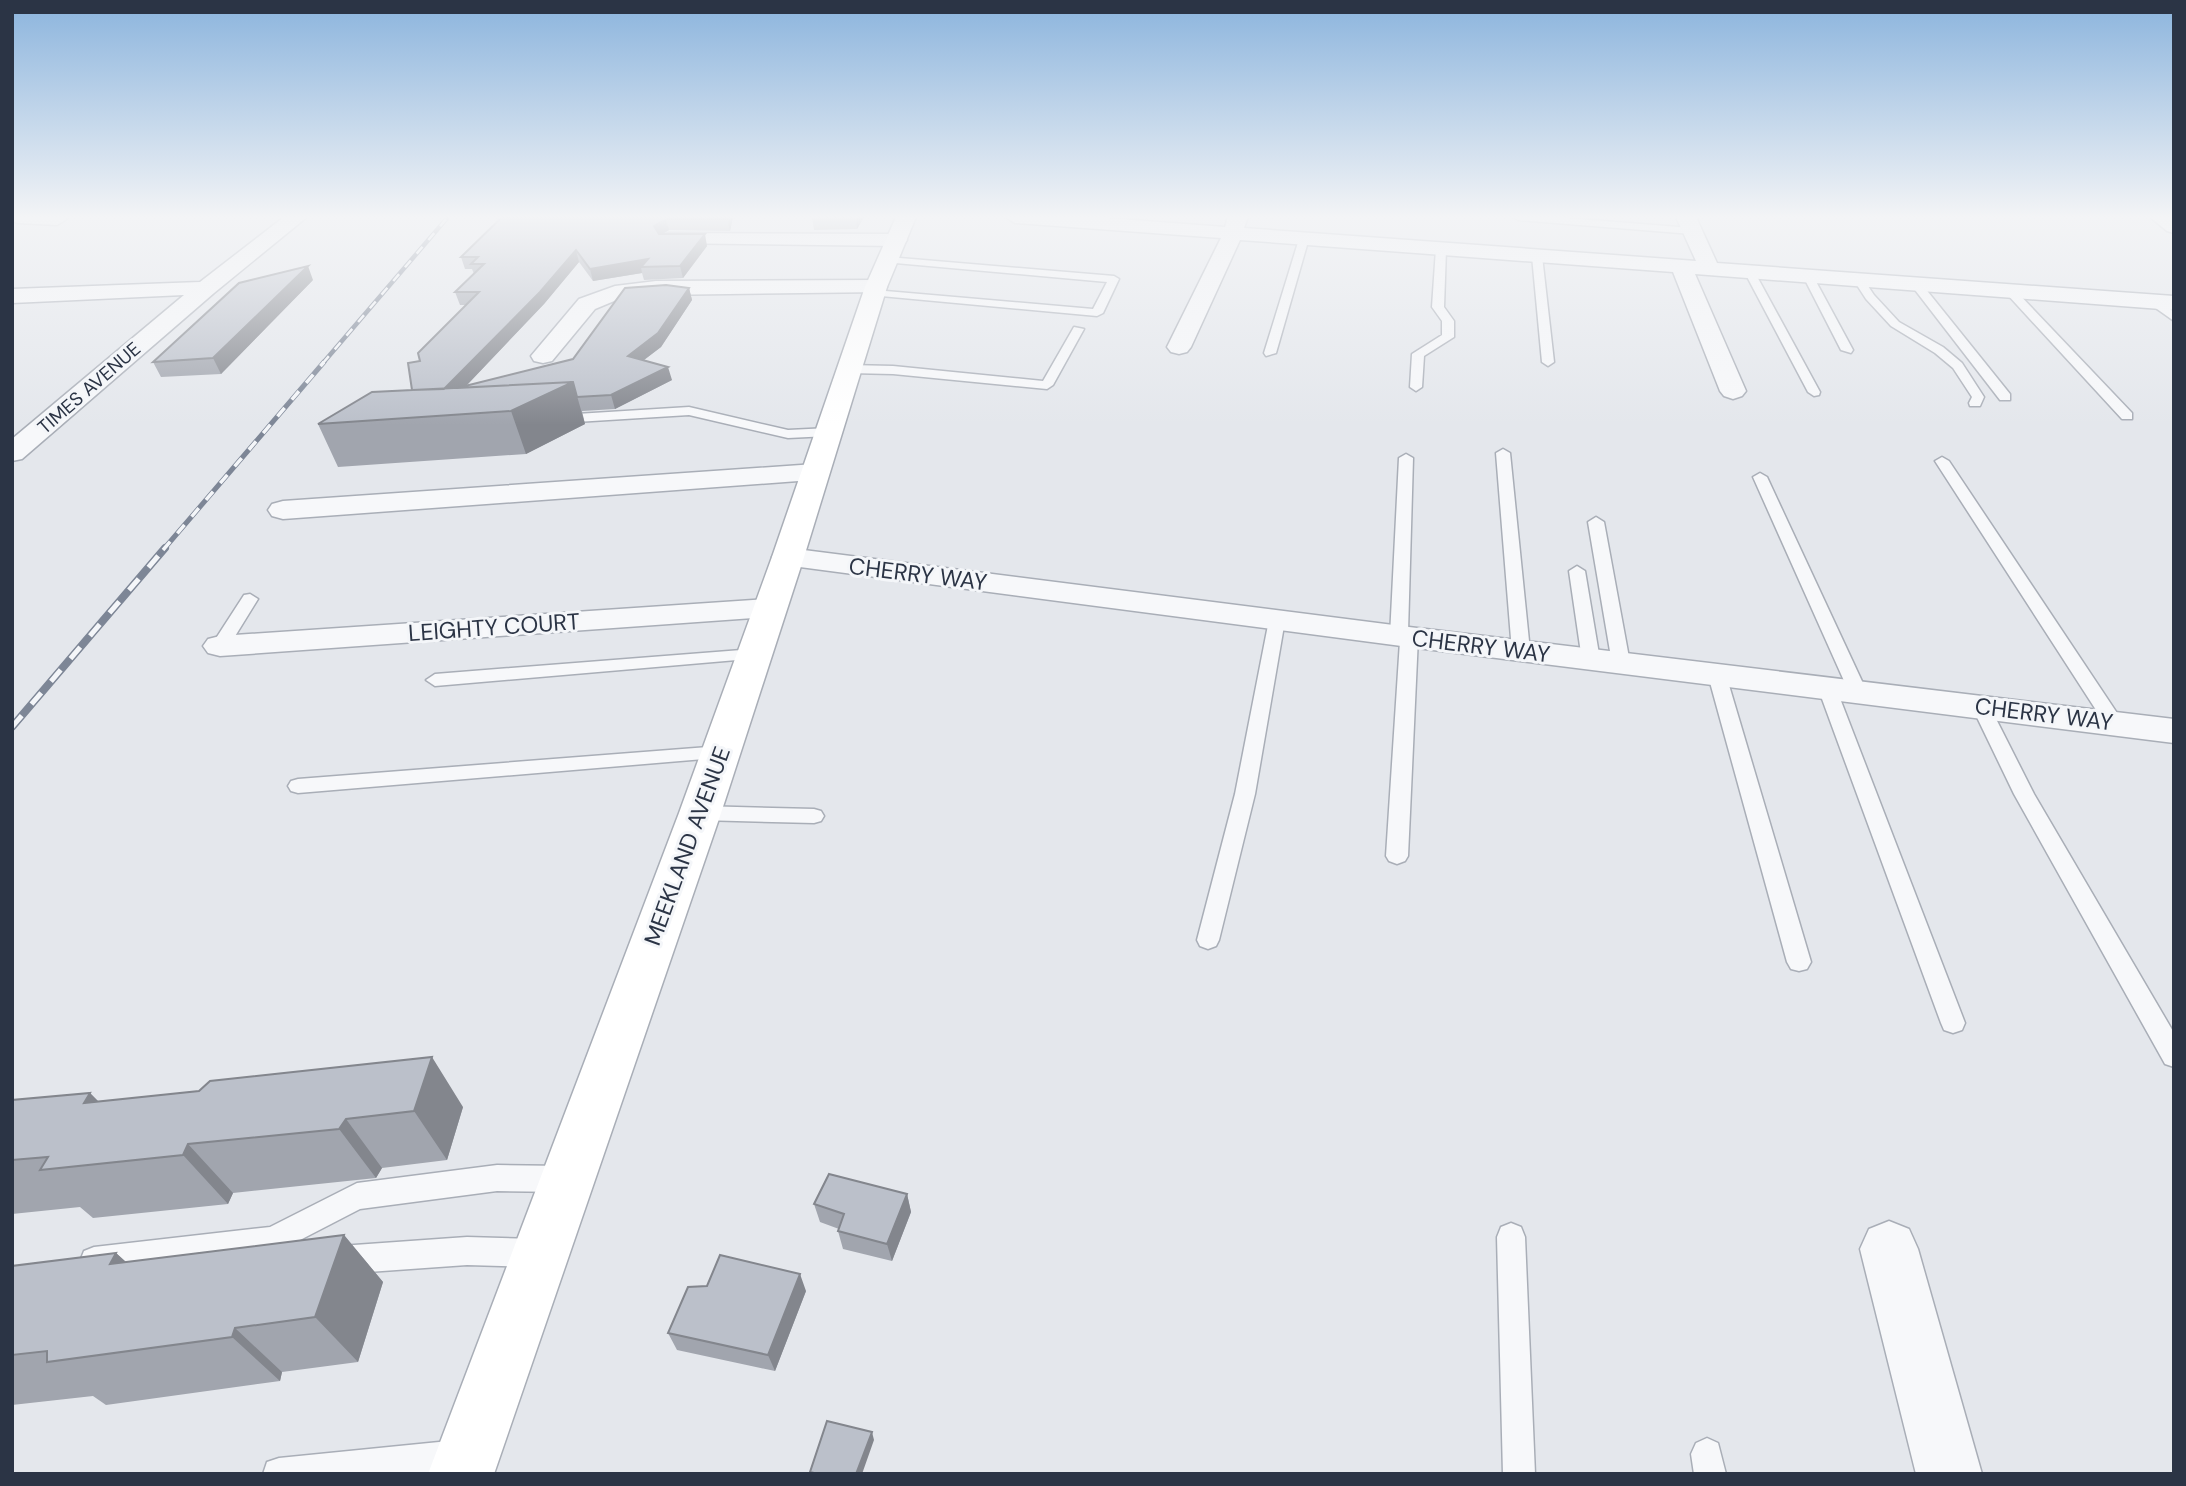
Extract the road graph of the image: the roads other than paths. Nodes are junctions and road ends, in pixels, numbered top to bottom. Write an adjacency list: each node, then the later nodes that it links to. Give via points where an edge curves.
1 (669, 286): 24 (street, via 615,293 587,304)
2 (878, 286): 26 (main road, MEEKLAND AVENUE)
3 (994, 286): 4 (lane, via 1097,313)
4 (1110, 286)
5 (1207, 286): 21 (street)
6 (1290, 286): 23 (lane)
7 (1438, 286): 27 (lane, via 1438,307 1448,321 1448,337 1418,354)
8 (1540, 286): 25 (lane)
9 (1689, 286): 28 (street)
10 (1757, 286): 29 (lane)
11 (1813, 286): 22 (lane)
12 (1864, 286): 31 (lane, via 1895,324 1939,349 1958,366 1978,397)
13 (1918, 286): 30 (lane)
14 (1948, 286): 16 (street)
15 (206, 288): 17 (street); 35 (street, TIMES AVENUE)
16 (2010, 291): 18 (street); 32 (lane)
17 (12, 296)
18 (2164, 302): 19 (lane)
19 (2174, 318)
20 (1078, 329): 26 (lane, via 1046,385)
21 (1179, 347)
22 (1847, 350)
23 (1270, 353)
24 (543, 356)
25 (1548, 362)
26 (849, 369): 34 (main road, MEEKLAND AVENUE)
27 (1416, 387)
28 (1732, 391)
29 (1814, 392)
30 (2005, 397)
31 (1975, 403)
32 (2127, 416)
33 (545, 420): 34 (lane, via 689,411 788,434)
34 (829, 432): 39 (main road, MEEKLAND AVENUE)
35 (12, 453)
36 (1503, 453): 50 (lane)
37 (1406, 458): 48 (lane)
38 (1941, 461): 57 (lane)
39 (815, 473): 41 (street); 43 (main road, MEEKLAND AVENUE)
40 (1760, 477): 55 (lane)
41 (283, 510)
42 (1595, 522): 52 (lane)
43 (788, 557): 46 (main road, MEEKLAND AVENUE); 47 (street, CHERRY WAY)
44 (1577, 572): 52 (lane)
45 (250, 599): 49 (lane)
46 (768, 609): 49 (street, LEIGHTY COURT); 51 (main road, MEEKLAND AVENUE)
47 (1277, 620): 48 (street, CHERRY WAY); 64 (lane, via 1245,794)
48 (1404, 636): 50 (street, CHERRY WAY); 63 (lane)
49 (219, 646)
50 (1521, 651): 52 (street, CHERRY WAY)
51 (754, 654): 54 (lane); 59 (main road, MEEKLAND AVENUE)
52 (1606, 661): 53 (street, CHERRY WAY)
53 (1717, 675): 55 (street, CHERRY WAY); 65 (lane)
54 (435, 680)
55 (1842, 690): 56 (street, CHERRY WAY); 66 (lane)
56 (1981, 707): 57 (street, CHERRY WAY); 67 (lane, via 2024,794)
57 (2114, 723): 58 (street, CHERRY WAY)
58 (2174, 731)
59 (721, 752): 60 (lane); 61 (main road, MEEKLAND AVENUE)
60 (298, 786)
61 (700, 813): 62 (lane); 68 (main road, MEEKLAND AVENUE)
62 (814, 816)
63 (1397, 856)
64 (1208, 940)
65 (1799, 961)
66 (1954, 1023)
67 (2174, 1056)
68 (566, 1180): 70 (lane, via 497,1178 356,1196); 72 (main road, MEEKLAND AVENUE)
69 (1511, 1237): 77 (lane)
70 (272, 1240): 72 (lane, via 328,1261 467,1251); 73 (lane)
71 (1889, 1249): 78 (street)
72 (540, 1254): 74 (main road, MEEKLAND AVENUE)
73 (67, 1264)
74 (465, 1464): 75 (lane)
75 (313, 1472): 76 (lane)
76 (279, 1474)
77 (1518, 1474)
78 (1949, 1474)

